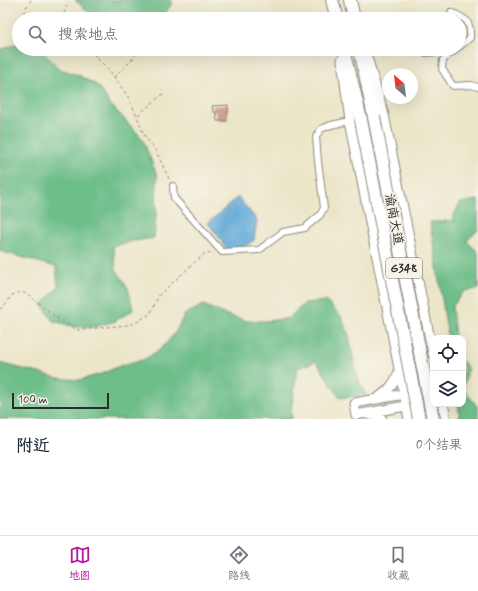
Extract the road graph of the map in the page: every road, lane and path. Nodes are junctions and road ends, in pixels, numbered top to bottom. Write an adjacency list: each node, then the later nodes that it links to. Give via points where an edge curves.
1 (31, 0): 3 (path)
2 (68, 2): 4 (path)
3 (24, 12)
4 (64, 12)
5 (466, 20): 6 (street, via 471,28 470,38)
6 (466, 41)
7 (135, 56): 14 (path)
8 (341, 56): 18 (main road)
9 (345, 56): 18 (highway, 渝南大道 / G348)
10 (361, 56): 34 (highway, 渝南大道 / G348, bridge)
11 (366, 56): 22 (main road, via 384,115)
12 (447, 56): 15 (street, via 443,60 442,69 453,86)
13 (97, 57): 14 (path)
14 (114, 77): 17 (path, via 127,95)
15 (478, 86)
16 (163, 94): 17 (path)
17 (137, 116): 19 (path, via 144,135 156,151)
18 (355, 121): 20 (street, via 321,129 316,137 324,208 320,215 305,228 283,232 259,250); 23 (main road); 33 (highway, 渝南大道 / G348, bridge)
19 (173, 186): 20 (street, via 174,198)
20 (222, 252): 21 (path, via 204,254 159,294 150,314 135,323 77,330 22,292 12,295)
21 (0, 309)
22 (430, 339)
23 (399, 371): 25 (main road); 26 (main road, via 395,383 388,392)
24 (430, 390): 25 (main road)
25 (404, 395): 26 (main road); 28 (main road)
26 (374, 400): 30 (main road, via 354,403 356,415)
27 (430, 402): 28 (main road)
28 (406, 406): 30 (main road); 32 (main road)
29 (444, 407): 35 (main road)
30 (365, 413): 31 (main road)
31 (382, 419)
32 (409, 419)
33 (419, 419)
34 (433, 419)
35 (446, 419)

